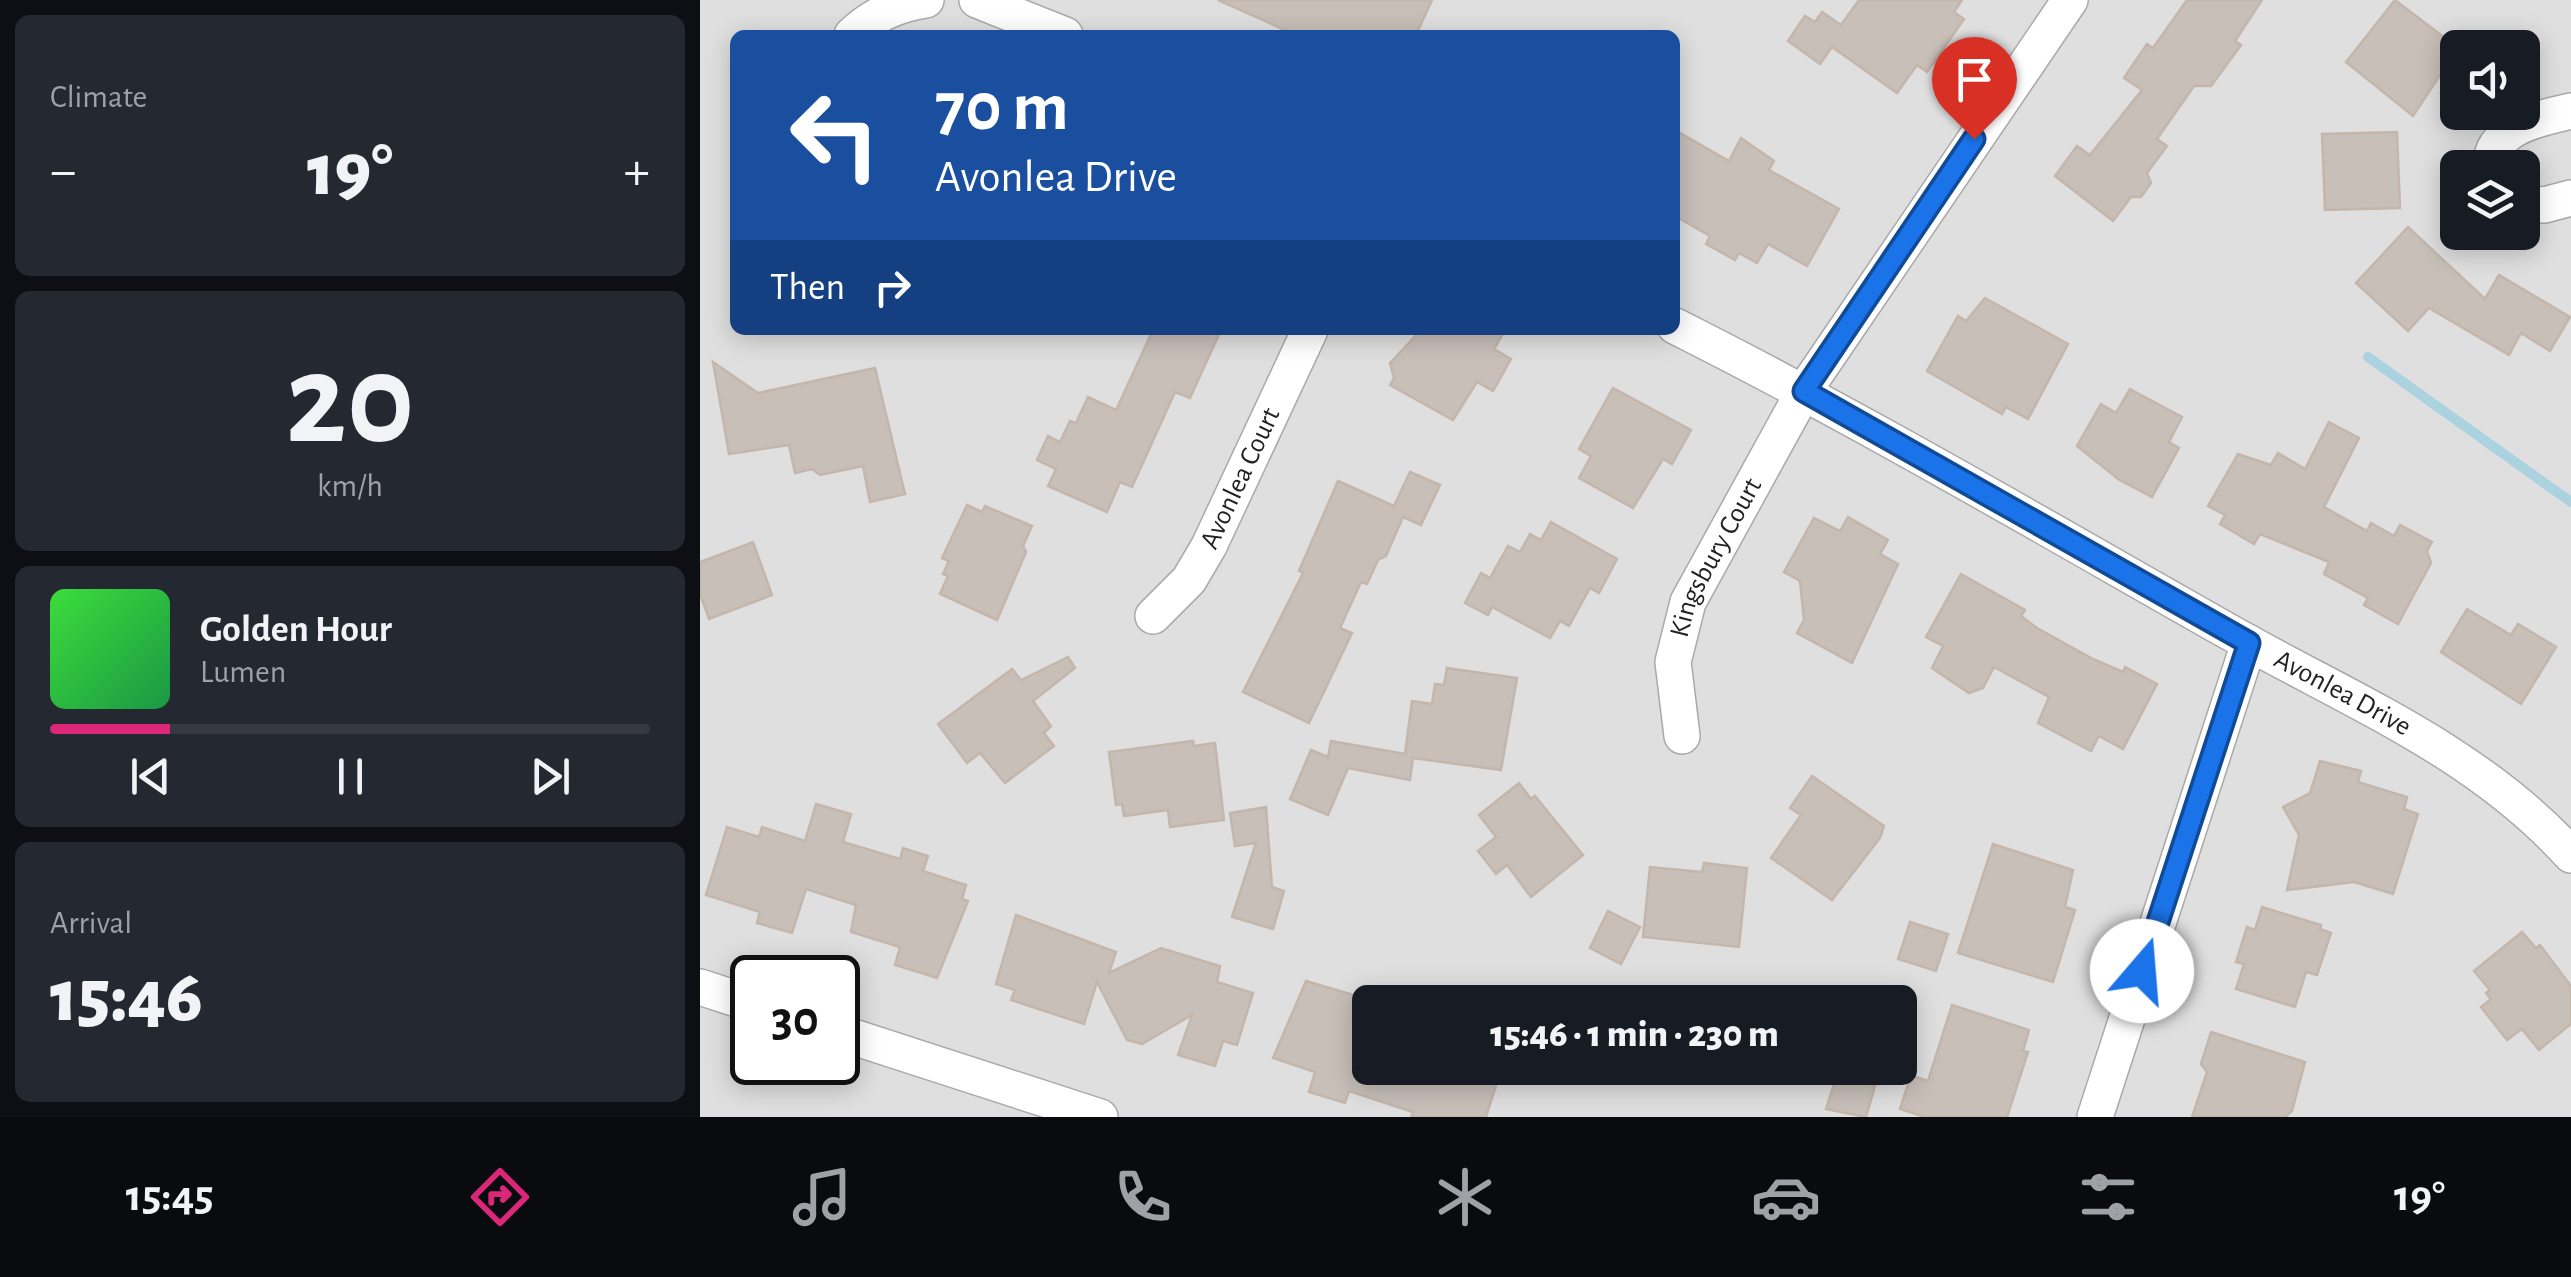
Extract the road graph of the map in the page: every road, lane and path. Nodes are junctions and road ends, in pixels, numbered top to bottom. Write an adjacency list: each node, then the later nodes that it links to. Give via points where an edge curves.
1 (926, 0): 4 (street, via 903,4)
2 (977, 0): 5 (street)
3 (2070, 0): 12 (street, Kingsbury Court)
4 (857, 30)
5 (1052, 30)
6 (2571, 111): 7 (street, via 2517,127)
7 (2494, 150)
8 (2571, 198): 9 (street)
9 (2540, 204)
10 (1680, 329): 12 (street, Avonlea Drive)
11 (1308, 335): 13 (street, Avonlea Court, via 1208,546 1189,580)
12 (1804, 391): 14 (street, Avonlea Drive); 15 (street, Kingsbury Court, via 1688,602 1673,662)
13 (1153, 616)
14 (2249, 643): 16 (street, Avonlea Drive, via 2425,737 2485,777); 21 (street)
15 (1682, 736)
16 (2571, 854)
17 (700, 988): 18 (street)
18 (730, 997)
19 (860, 1039): 20 (street)
20 (1100, 1117)
21 (2095, 1117)

